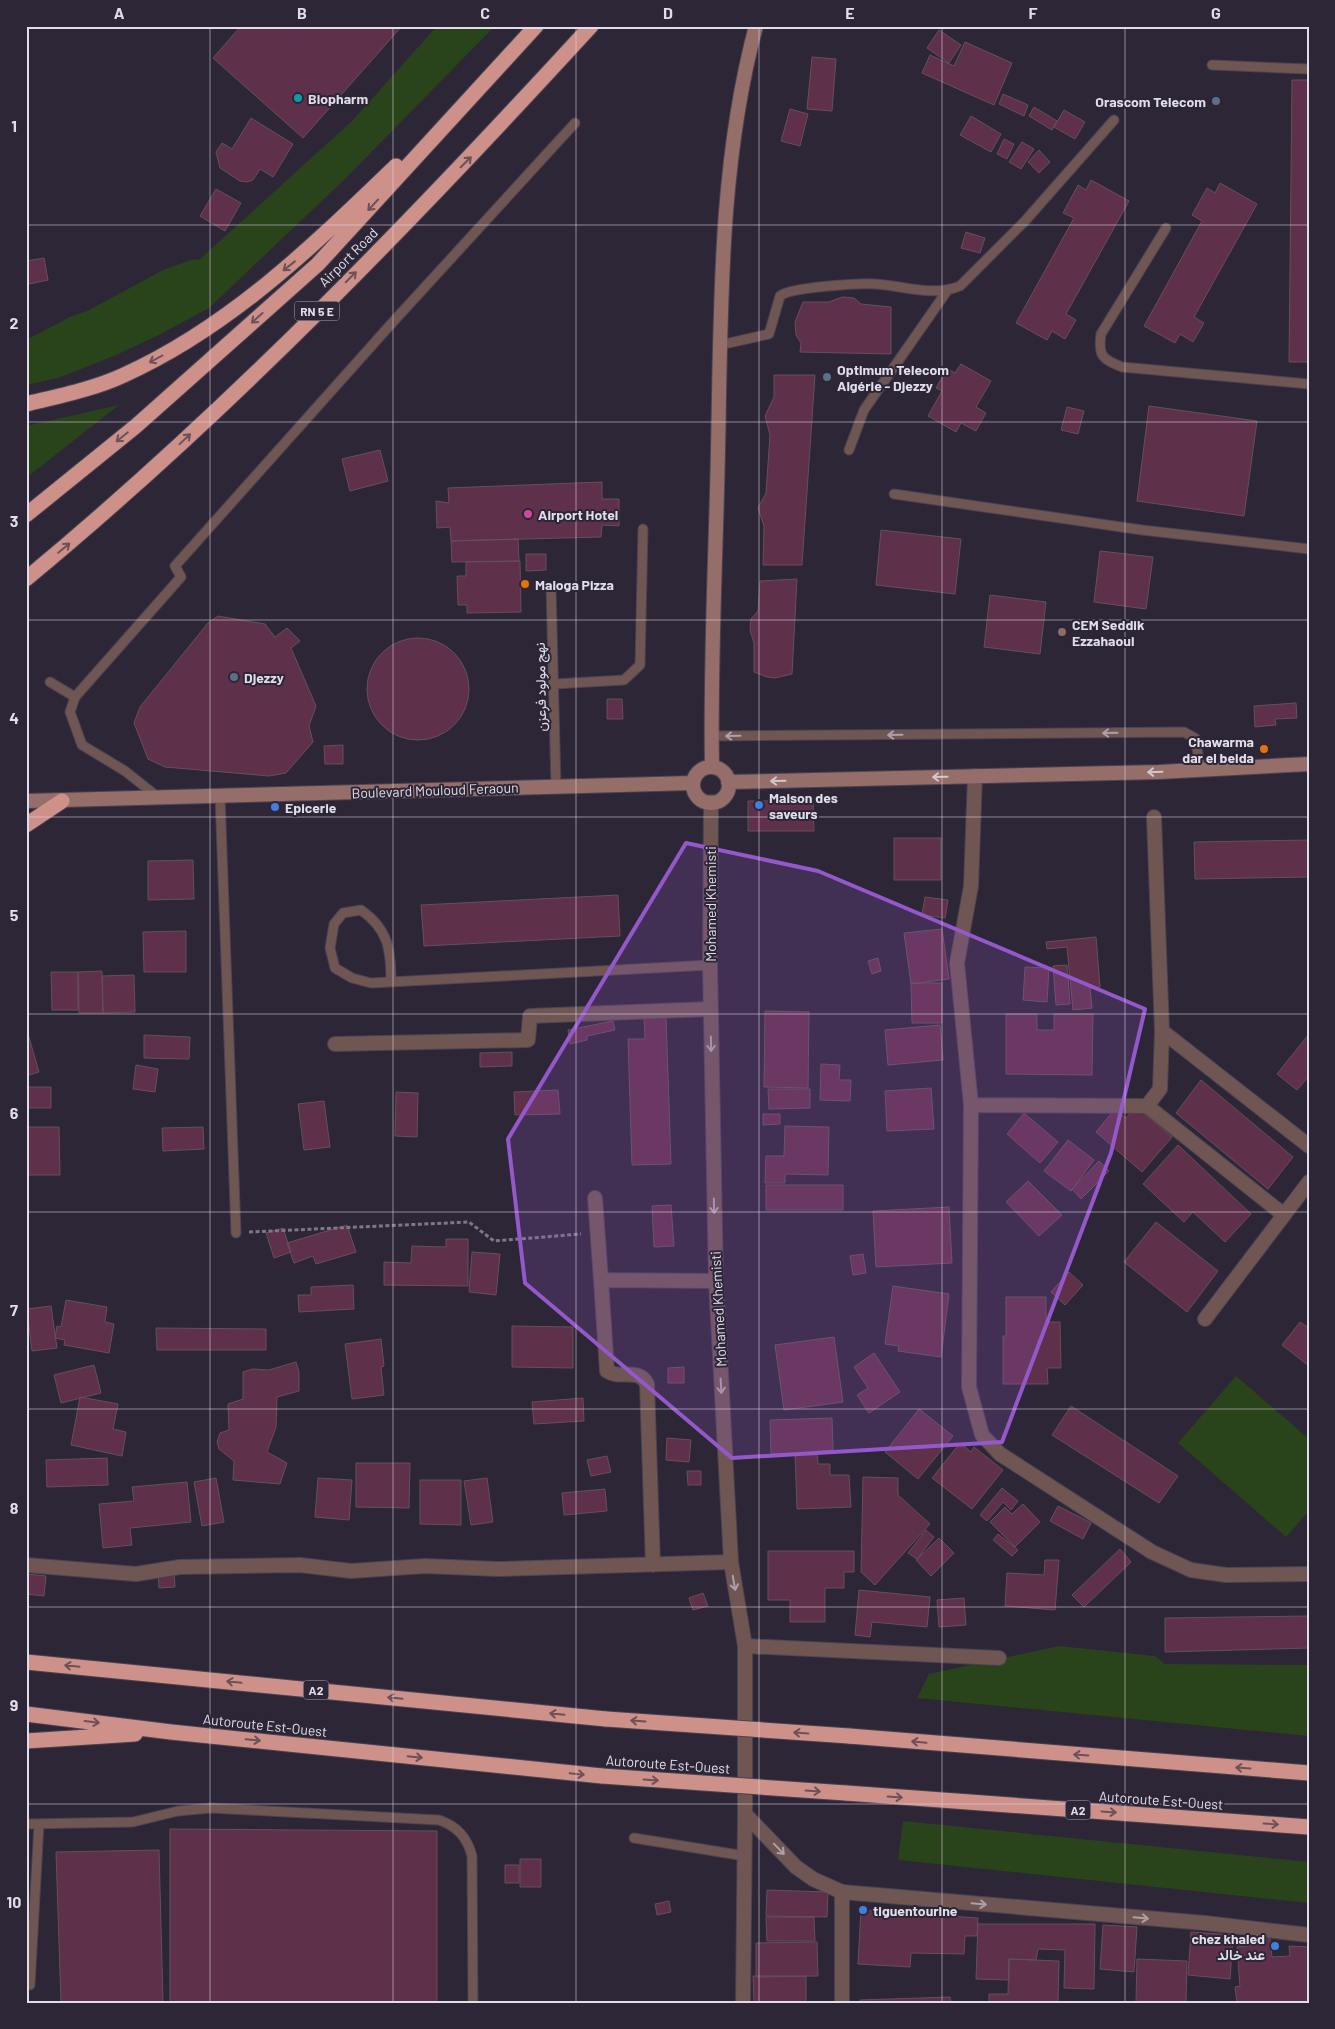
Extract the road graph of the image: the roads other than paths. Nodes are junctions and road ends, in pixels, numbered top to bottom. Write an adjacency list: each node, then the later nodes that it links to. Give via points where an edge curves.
1 (536, 26): 4 (highway, Airport Road / RN 5 E)
2 (591, 26): 19 (highway, Airport Road / RN 5 E, one-way to 2, via 101,517 265,364 471,157)
3 (756, 26): 11 (main road, via 743,76 726,202)
4 (502, 64): 13 (highway, one-way to 13, via 303,255 198,336 123,376); 16 (highway, Airport Road / RN 5 E, one-way to 16, via 318,264 136,426)
5 (1212, 65): 6 (lane)
6 (1309, 69)
7 (1114, 120): 10 (lane, via 1026,221 960,286)
8 (575, 123): 23 (lane, via 175,566 181,577)
9 (1166, 228): 12 (lane, via 1101,334 1099,350 1105,360 1122,367)
10 (947, 291): 11 (lane, via 874,284 794,290 780,296 769,334); 14 (lane, via 864,410)
11 (720, 345): 24 (main road)
12 (1309, 384)
13 (26, 404)
14 (849, 450)
15 (894, 494): 18 (lane, via 1142,530)
16 (26, 515)
17 (643, 529): 22 (lane, via 640,665 624,680)
18 (1309, 549)
19 (26, 579)
20 (551, 587): 22 (lane, نهج مولود فرعزن)
21 (50, 682): 23 (lane)
22 (554, 684): 31 (lane, نهج مولود فرعزن)
23 (75, 697): 33 (lane, via 70,712 82,745 125,771)
24 (712, 736): 26 (main road); 27 (lane, one-way to 24, via 1195,738 1184,732)
25 (1309, 764): 27 (main road)
26 (712, 767): 29 (main road, via 723,772); 30 (main road, via 697,773)
27 (1201, 770): 28 (main road, one-way to 28)
28 (975, 776): 29 (main road, one-way to 29); 44 (street, via 971,886 957,963)
29 (728, 782): 36 (main road, via 725,796)
30 (693, 783): 31 (main road, Boulevard Mouloud Feraoun); 36 (main road, via 700,799)
31 (556, 787): 32 (main road, Boulevard Mouloud Feraoun)
32 (220, 796): 33 (main road, Boulevard Mouloud Feraoun); 50 (lane)
33 (159, 798): 34 (main road, Boulevard Mouloud Feraoun)
34 (62, 801): 35 (main road, Boulevard Mouloud Feraoun); 38 (highway)
35 (26, 802)
36 (711, 802): 39 (street, Mohamed Khemisti)
37 (1154, 817): 42 (street)
38 (26, 825)
39 (710, 964): 40 (lane); 41 (street, Mohamed Khemisti)
40 (391, 982): 40 (lane, via 371,983 352,978 336,968 330,948 334,924 343,913 361,910 383,930)
41 (710, 1009): 43 (street, via 530,1016 528,1040); 52 (street, Mohamed Khemisti, one-way to 52)
42 (1162, 1031): 45 (street, via 1160,1089); 46 (street)
43 (335, 1044)
44 (971, 1105): 45 (street); 57 (street, via 969,1387 982,1435 1008,1460 1152,1552 1191,1570 1226,1574)
45 (1147, 1106): 49 (street)
46 (1309, 1146)
47 (1309, 1182): 49 (street)
48 (595, 1198): 51 (street)
49 (1284, 1215): 53 (street)
50 (236, 1233)
51 (601, 1280): 52 (street); 55 (street, via 607,1371 612,1375 638,1375 647,1384)
52 (716, 1282): 54 (street, Mohamed Khemisti, one-way to 54)
53 (1205, 1319)
54 (731, 1562): 55 (street); 58 (street, Mohamed Khemisti, one-way to 58)
55 (653, 1565): 56 (street, via 498,1569 426,1566 351,1571 300,1565 180,1568 136,1574)
56 (26, 1566)
57 (1309, 1574)
58 (745, 1646): 59 (street); 65 (street, Mohamed Khemisti)
59 (999, 1658)
60 (26, 1662): 64 (highway, A2, one-way to 60, bridge, via 606,1719)
61 (26, 1714): 62 (highway, Autoroute Est-Ouest / A2, one-way to 62)
62 (171, 1732): 63 (highway); 68 (highway, Autoroute Est-Ouest / A2, one-way to 68, bridge, via 602,1776)
63 (26, 1741)
64 (1309, 1773)
65 (745, 1814): 70 (street, Mohamed Khemisti); 71 (street, one-way to 71, via 796,1867)
66 (26, 1824): 67 (lane)
67 (40, 1824): 73 (lane); 74 (lane, via 133,1822 178,1810 211,1808 447,1823 466,1840 472,1856)
68 (1309, 1827)
69 (634, 1838): 70 (lane)
70 (745, 1856): 75 (street, Mohamed Khemisti)
71 (842, 1892): 72 (street, one-way to 72); 76 (street)
72 (1309, 1935)
73 (30, 1985)
74 (473, 2003)
75 (743, 2003)
76 (842, 2003)

